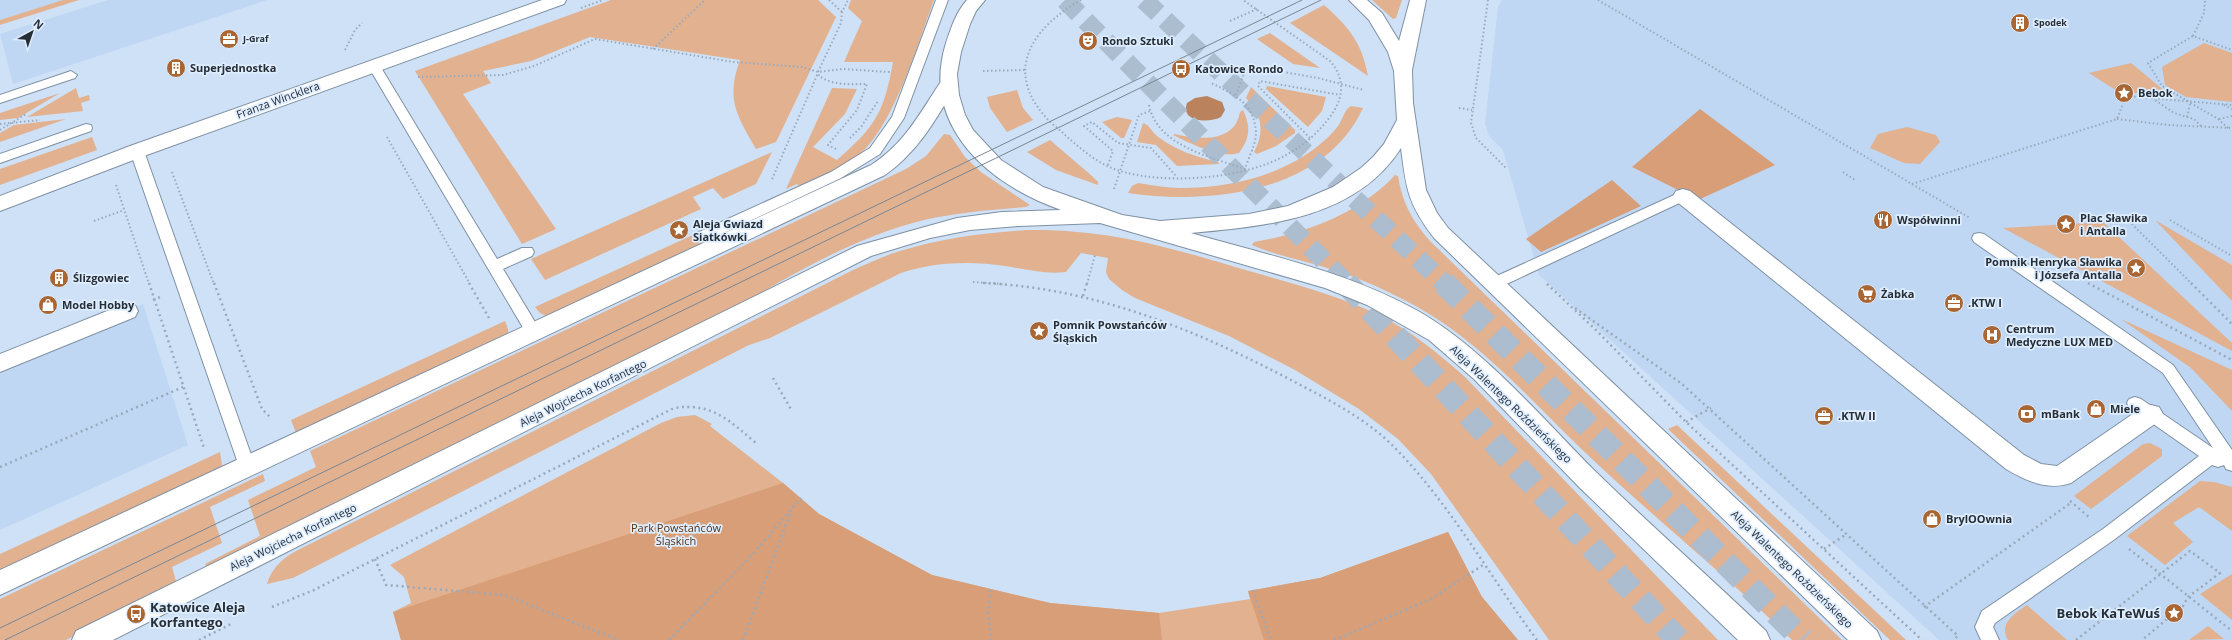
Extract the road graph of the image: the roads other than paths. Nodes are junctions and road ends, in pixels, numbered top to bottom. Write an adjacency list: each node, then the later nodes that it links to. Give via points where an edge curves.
1 (558, 0): 6 (street, Franza Wincklera)
2 (942, 0): 19 (lane, via 898,118 875,150 836,175)
3 (1358, 0): 7 (street, via 1376,17 1387,34 1397,52)
4 (1418, 0): 7 (street)
5 (974, 1): 9 (street, via 950,58)
6 (374, 66): 13 (street, Franza Wincklera); 22 (lane)
7 (1403, 71): 11 (street, Aleja Walentego Roździeńskiego)
8 (71, 75): 10 (lane)
9 (948, 84): 17 (street, via 953,110 961,127 989,161 1030,189); 25 (street, via 908,147 878,170)
10 (0, 99)
11 (1406, 120): 18 (street, via 1391,148 1368,172 1342,190 1303,208 1245,222); 23 (street, Aleja Walentego Roździeńskiego, via 1416,190 1428,216 1441,233)
12 (86, 128): 14 (lane)
13 (137, 151): 16 (street, Franza Wincklera); 30 (lane)
14 (0, 159)
15 (1684, 196): 23 (lane); 27 (street, via 2008,457 2033,474 2049,478 2062,476)
16 (0, 204)
17 (1101, 216): 18 (street, Aleja Walentego Roździeńskiego); 33 (street, Aleja Wojciecha Korfantego, via 1004,219 969,223 902,238 864,251)
18 (1148, 228): 34 (street, Aleja Walentego Roździeńskiego, via 1332,282 1375,298 1432,331 1482,373 1589,481)
19 (702, 237)
20 (1979, 238): 29 (lane, via 2168,369)
21 (527, 252): 22 (lane)
22 (494, 266): 25 (lane)
23 (1493, 284): 35 (street, Aleja Walentego Roździeńskiego)
24 (127, 311): 26 (street)
25 (533, 332): 30 (street)
26 (0, 363)
27 (2143, 409): 28 (lane)
28 (2211, 456): 31 (lane); 36 (lane, via 2108,534 1988,617 1984,628)
29 (2232, 464)
30 (247, 466): 32 (street)
31 (2232, 470)
32 (0, 583)
33 (86, 640)
34 (1756, 640)
35 (1867, 640)
36 (1990, 640)

